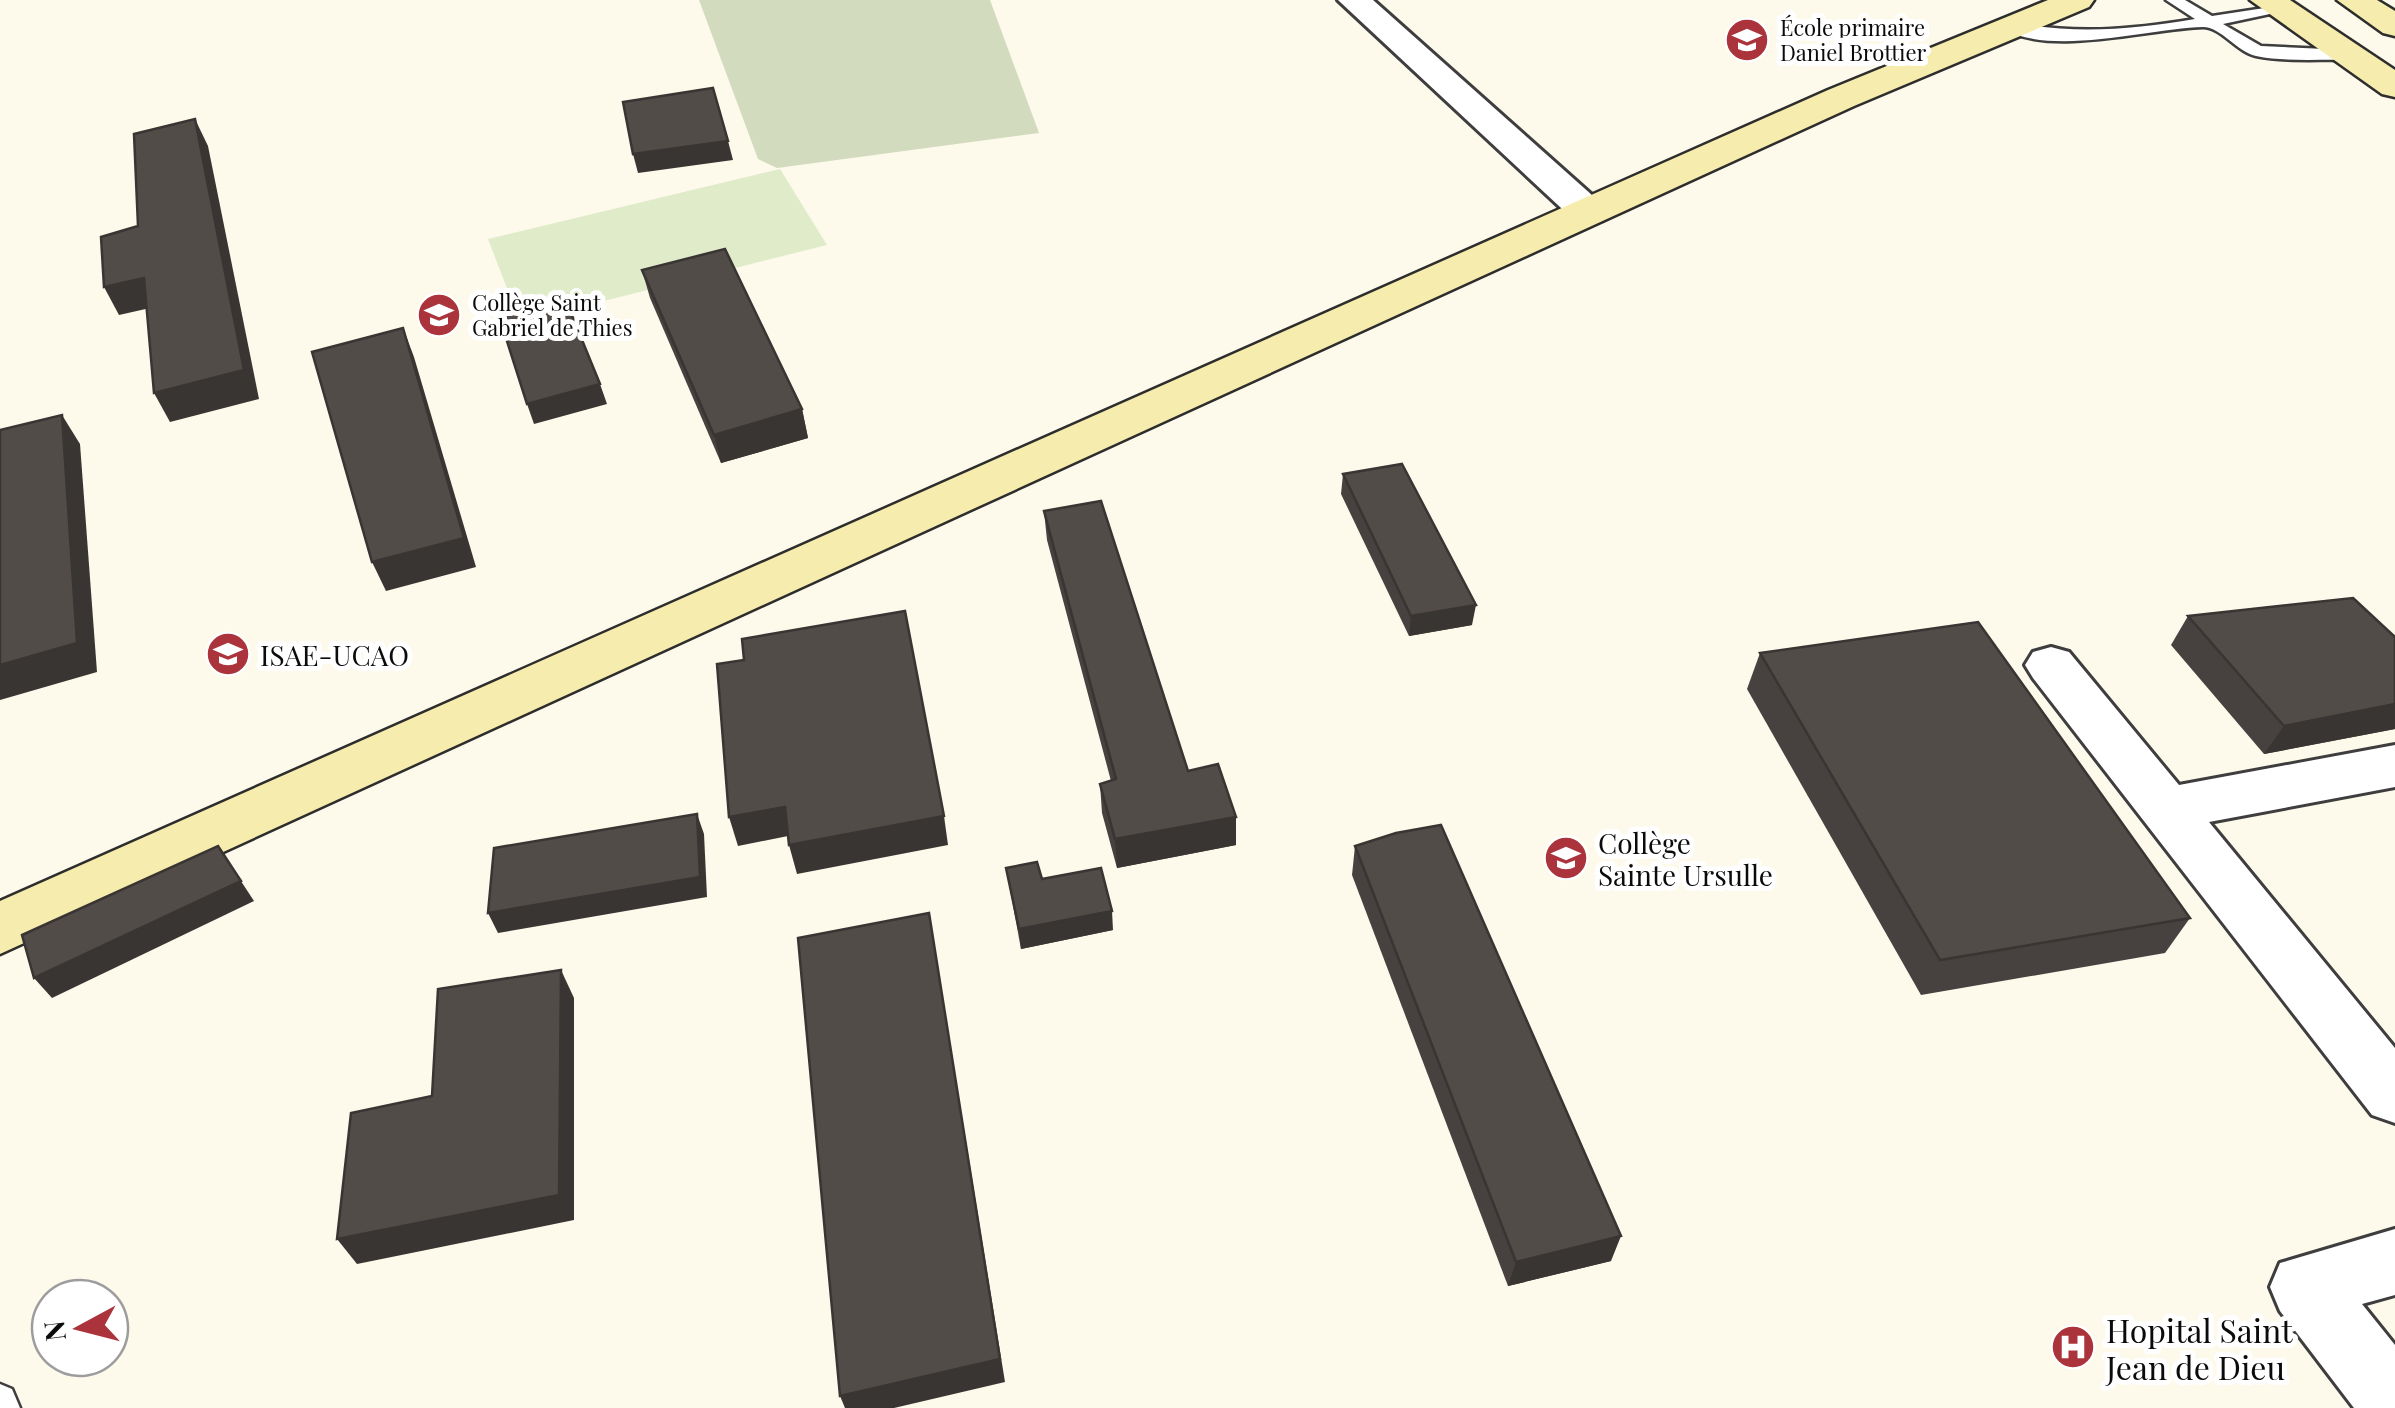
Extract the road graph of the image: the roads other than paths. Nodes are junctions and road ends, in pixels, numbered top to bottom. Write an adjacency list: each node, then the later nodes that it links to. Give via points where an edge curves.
1 (1354, 0): 11 (street)
2 (2078, 0): 7 (main road)
3 (2174, 0): 6 (lane)
4 (2354, 0): 8 (main road)
5 (2273, 4): 6 (lane); 9 (main road)
6 (2207, 22): 7 (lane, via 2051,37); 9 (lane, via 2257,51)
7 (2007, 26): 11 (main road)
8 (2395, 26)
9 (2348, 54): 10 (main road)
10 (2395, 86)
11 (1588, 212): 15 (main road)
12 (2051, 665): 14 (street)
13 (2395, 766): 14 (street)
14 (2167, 810): 16 (street)
15 (0, 930)
16 (2395, 1095)
17 (2395, 1262): 19 (street, via 2305,1288)
18 (0, 1401): 20 (lane)
19 (2395, 1402)
20 (3, 1408)

